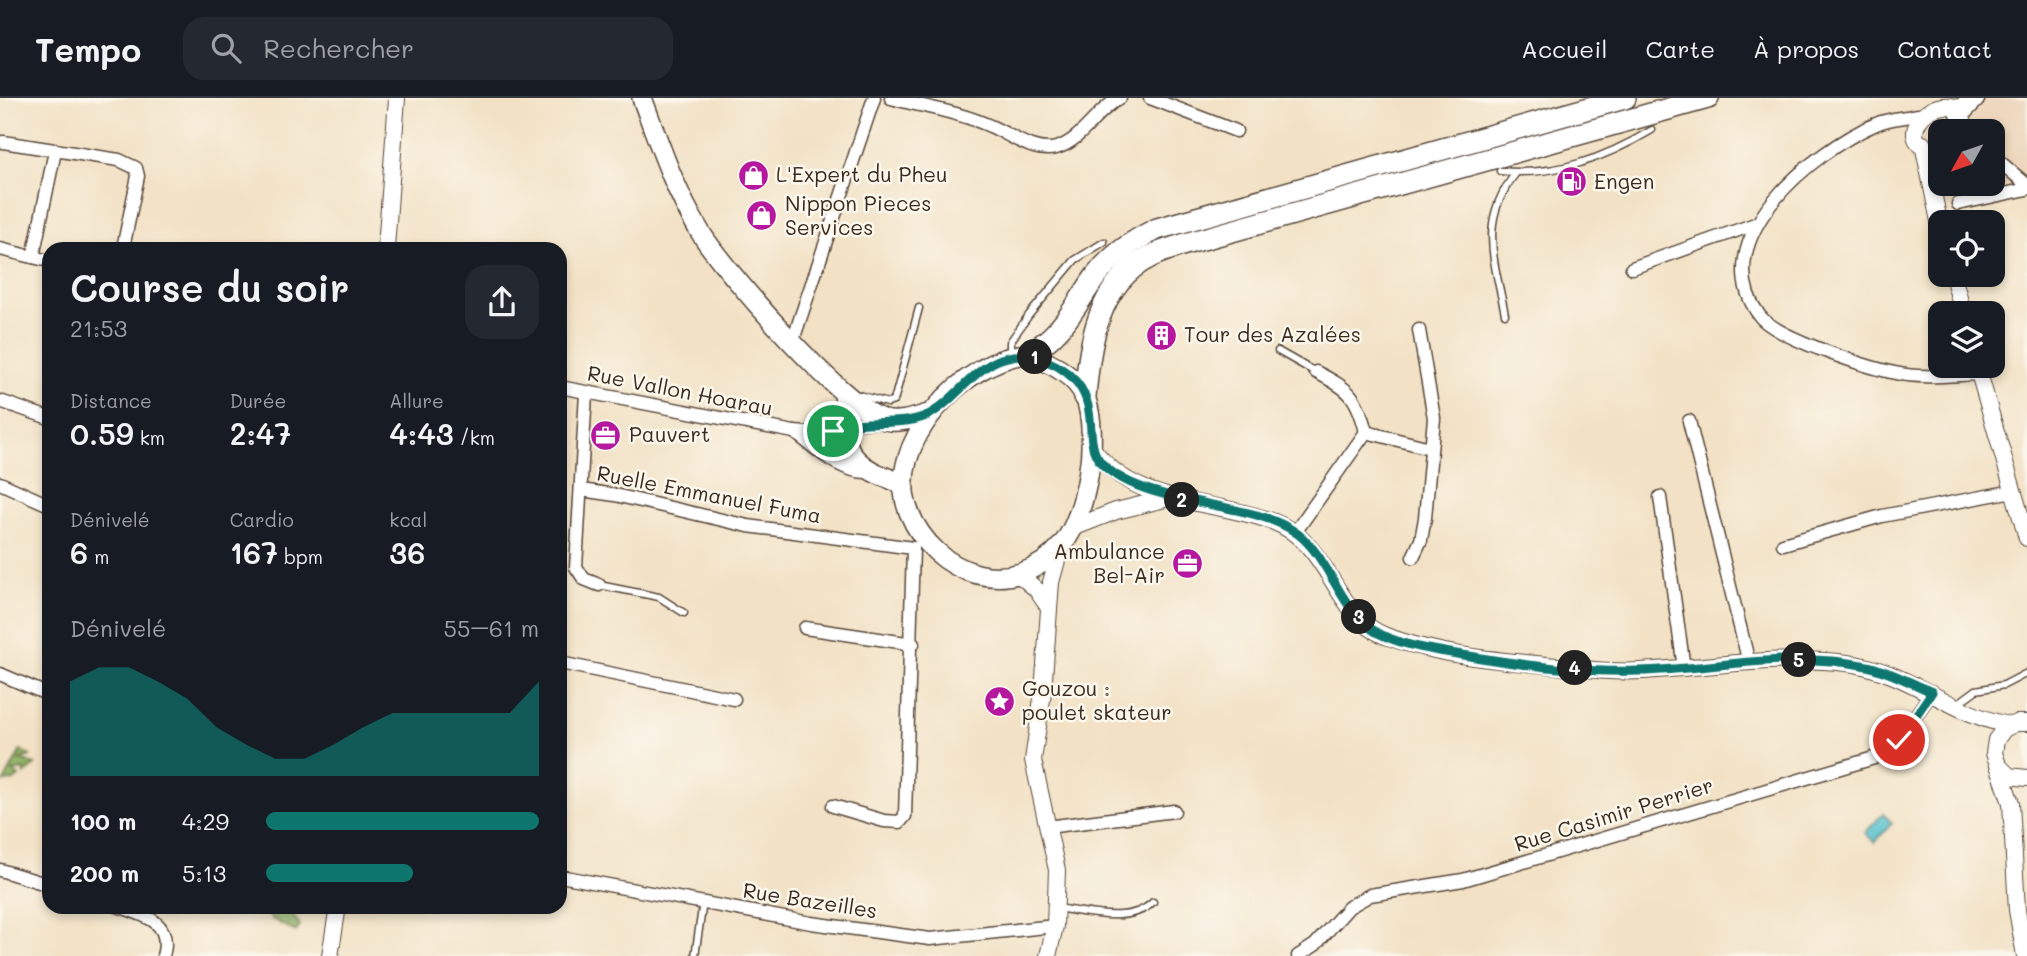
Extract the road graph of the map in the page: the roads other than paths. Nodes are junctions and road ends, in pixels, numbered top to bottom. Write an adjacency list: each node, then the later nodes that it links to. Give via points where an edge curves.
1 (397, 98): 28 (main road)
2 (642, 98): 37 (main road, via 678,192 701,233)
3 (874, 98): 37 (street)
4 (891, 98): 5 (street, via 989,125 1044,149 1068,143)
5 (1120, 98)
6 (1150, 98): 15 (street)
7 (1625, 98): 39 (highway, via 1157,229 1116,256 1097,275 1065,325 1049,341)
8 (1708, 98): 10 (highway)
9 (1937, 100): 11 (main road); 12 (main road, via 1950,104)
10 (1670, 108): 14 (highway); 21 (highway)
11 (1919, 108): 13 (street); 16 (main road)
12 (1965, 119)
13 (1894, 120): 16 (street); 26 (street, via 1873,125 1819,155 1784,188)
14 (1651, 130): 22 (lane, via 1599,159 1532,174)
15 (1236, 131)
16 (1919, 139): 18 (main road); 23 (main road)
17 (3, 142): 19 (street)
18 (1928, 144)
19 (55, 151): 27 (street, via 119,160 136,168); 31 (street)
20 (2006, 166): 24 (street)
21 (1461, 167): 22 (highway); 46 (highway, via 1149,257 1132,268 1105,301 1092,335)
22 (1508, 172): 35 (lane, via 1491,220)
23 (1928, 174)
24 (2024, 181): 25 (street)
25 (1958, 204)
26 (1758, 223): 33 (street); 41 (street, via 1744,266 1747,293 1760,318 1851,360 1896,373)
27 (124, 242)
28 (386, 242)
29 (1104, 242): 39 (lane, via 1075,260 1037,306 1010,342)
30 (0, 249): 31 (street)
31 (33, 257): 32 (street)
32 (42, 259)
33 (1632, 268)
34 (919, 308): 45 (lane, via 894,401 853,392)
35 (1505, 314)
36 (1419, 330): 56 (street, via 1434,418)
37 (793, 340): 45 (main road)
38 (1278, 351): 40 (lane)
39 (1019, 355): 46 (main road, via 1046,361); 48 (main road, via 983,369)
40 (1316, 372): 54 (street, via 1355,398)
41 (1928, 372)
42 (1981, 378): 62 (main road)
43 (567, 389): 44 (street, Rue Vallon Hoarau)
44 (586, 393): 53 (street, Rue Vallon Hoarau); 60 (street)
45 (844, 395): 50 (main road); 52 (main road)
46 (1085, 397): 55 (main road)
47 (0, 401): 49 (street)
48 (932, 413): 50 (main road); 59 (main road, via 911,447)
49 (42, 416)
50 (886, 420): 52 (street, Rue Vallon Hoarau)
51 (1689, 421): 78 (street)
52 (845, 425): 53 (street, Rue Vallon Hoarau, via 822,434); 57 (main road, via 845,442 853,457)
53 (794, 432): 57 (street, Rue Vallon Hoarau, via 842,467)
54 (1366, 432): 56 (street); 66 (street)
55 (1090, 445): 63 (main road, via 1120,478); 65 (main road, via 1087,487)
56 (1430, 447): 71 (street, via 1425,518)
57 (872, 471): 59 (main road)
58 (0, 483): 64 (street)
59 (902, 485): 68 (main road)
60 (581, 490): 68 (street, Ruelle Emmanuel Fuma, via 748,526); 73 (street, via 576,567 584,579)
61 (1660, 497): 80 (street)
62 (2019, 497): 67 (main road); 69 (street, via 1882,516)
63 (1170, 498): 65 (main road, via 1116,510); 66 (main road, via 1273,521)
64 (42, 502)
65 (1075, 527): 70 (main road)
66 (1296, 531): 80 (main road, via 1367,626 1398,641 1492,660 1592,670)
67 (2027, 538)
68 (919, 544): 72 (main road, via 968,573); 77 (street)
69 (1783, 544)
70 (1061, 546): 72 (main road); 74 (main road)
71 (1413, 557)
72 (1017, 573): 74 (main road)
73 (599, 585): 75 (lane, via 659,597)
74 (1049, 608): 94 (main road, via 1033,760)
75 (684, 613)
76 (805, 628): 77 (street)
77 (913, 644): 92 (street, via 905,816 900,822 884,821)
78 (1749, 663): 80 (main road); 84 (main road, via 1792,659 1848,663 1871,667)
79 (567, 664): 85 (street)
80 (1684, 668)
81 (2027, 673): 86 (lane, via 2004,685 1976,690)
82 (0, 674): 83 (street)
83 (42, 692)
84 (1932, 692): 86 (main road); 109 (street, Rue Casimir Perrier, via 1899,740 1874,758 1463,880 1370,895 1349,907 1315,945)
85 (734, 699)
86 (1954, 706): 87 (main road, via 1993,722); 88 (main road, via 1975,722)
87 (2020, 721): 88 (main road, via 1999,734)
88 (1994, 746): 89 (main road)
89 (1998, 766): 90 (main road, via 2009,776); 91 (main road)
90 (2025, 778): 91 (main road)
91 (2011, 803): 104 (main road)
92 (833, 806)
93 (1174, 811): 94 (street)
94 (1047, 827): 100 (main road, via 1057,870)
95 (0, 870): 97 (street)
96 (567, 877): 98 (street, Rue Bazeilles)
97 (42, 883)
98 (703, 902): 103 (street, Rue Bazeilles, via 930,943); 107 (lane)
99 (1153, 902): 100 (lane, via 1145,910 1110,915)
100 (1055, 908): 103 (main road)
101 (142, 914): 105 (street, via 159,923 165,942)
102 (337, 914): 106 (main road)
103 (1055, 926): 108 (main road)
104 (2023, 927): 110 (main road)
105 (163, 956)
106 (330, 956)
107 (695, 956)
108 (1048, 956)
109 (1298, 956)
110 (2025, 956)

